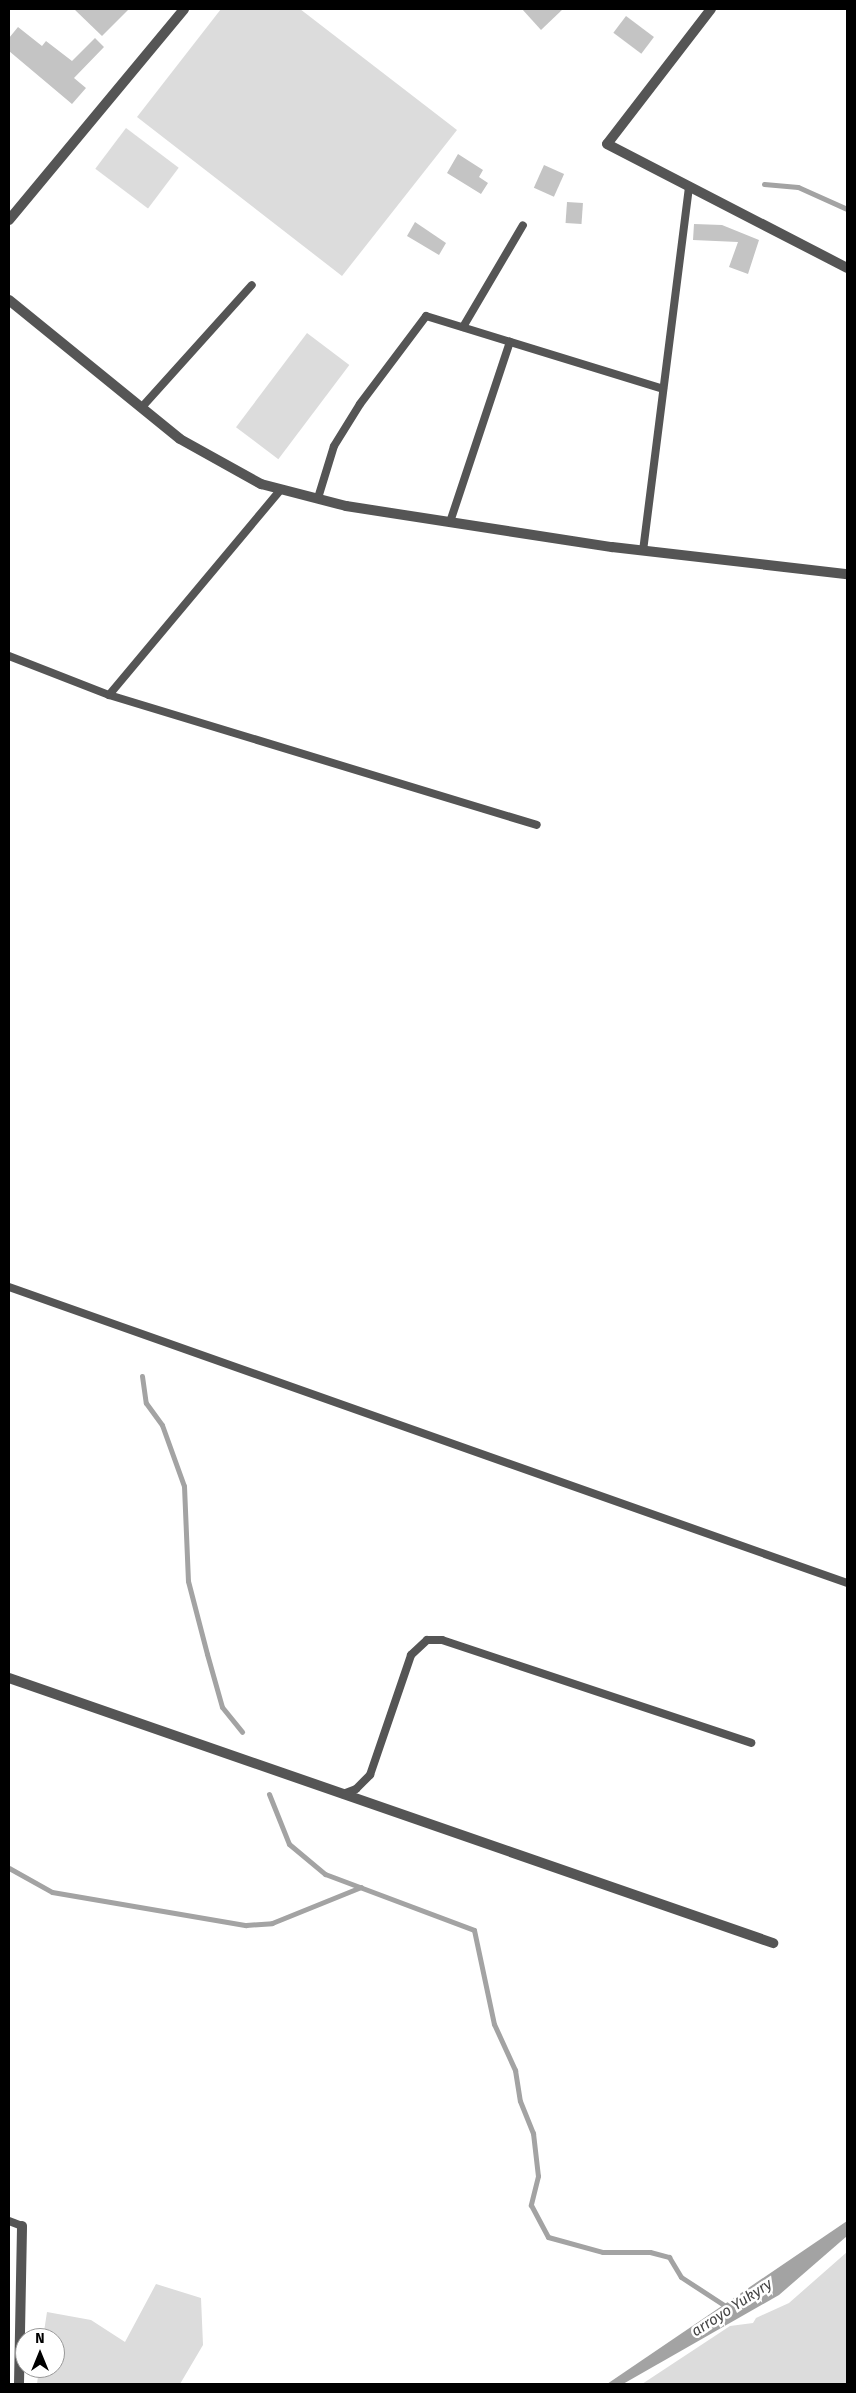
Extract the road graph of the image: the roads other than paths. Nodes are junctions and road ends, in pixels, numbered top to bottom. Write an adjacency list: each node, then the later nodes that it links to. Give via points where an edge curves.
1 (184, 9): 4 (street)
2 (711, 9): 3 (street, via 607,144)
3 (689, 186): 6 (street); 11 (lane)
4 (9, 220)
5 (523, 225): 9 (lane)
6 (847, 268)
7 (252, 285): 12 (lane)
8 (9, 300): 12 (street)
9 (463, 327): 10 (lane); 14 (lane, via 426,316 360,404 334,446)
10 (510, 342): 11 (lane); 15 (lane)
11 (663, 389): 16 (lane)
12 (142, 407): 13 (street, via 180,439 261,484)
13 (280, 489): 14 (street); 19 (lane)
14 (318, 498): 15 (street)
15 (450, 522): 16 (street)
16 (643, 551): 17 (street)
17 (847, 574)
18 (9, 656): 19 (lane)
19 (109, 695): 20 (lane)
20 (537, 825)
21 (9, 1287): 22 (lane)
22 (847, 1583)
23 (9, 1678): 25 (street)
24 (750, 1743): 25 (lane, via 442,1640 427,1640 411,1655 370,1775 356,1789)
25 (343, 1794): 26 (street)
26 (773, 1943)
27 (9, 2221): 28 (lane)
28 (22, 2226): 29 (street)
29 (19, 2384)

